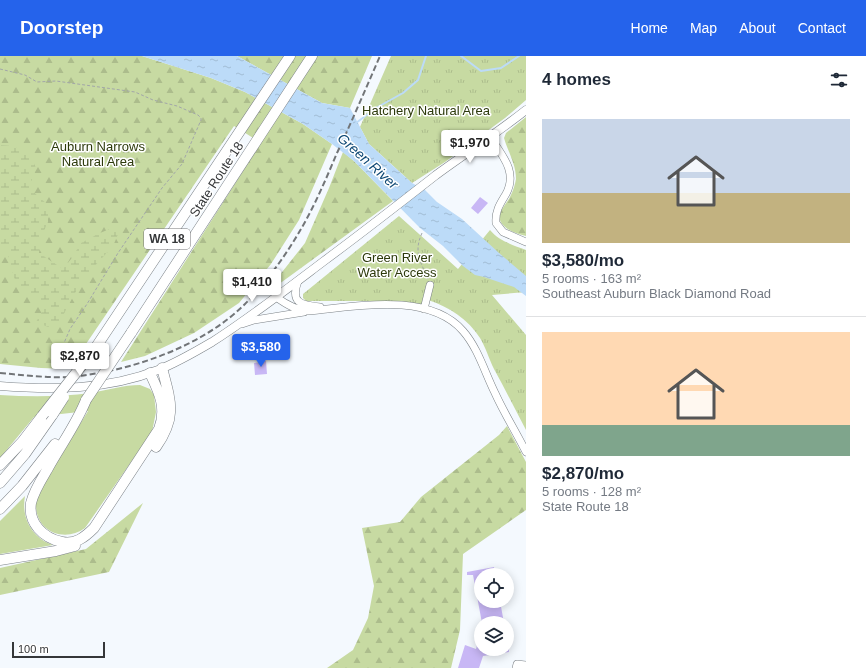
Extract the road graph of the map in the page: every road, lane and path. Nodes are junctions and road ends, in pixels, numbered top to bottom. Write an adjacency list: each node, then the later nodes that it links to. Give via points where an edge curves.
1 (290, 56): 15 (highway, State Route 18 / WA 18)
2 (312, 56): 20 (highway, State Route 18 / WA 18, bridge)
3 (0, 68): 16 (path, via 25,75 37,82 56,81 135,92 177,106 201,118 184,160 118,252 88,304 70,329)
4 (526, 110): 5 (main road)
5 (490, 137): 7 (street, via 505,159 511,176 511,183 497,210 496,223 503,232); 8 (main road)
6 (422, 233): 9 (path, via 417,251)
7 (526, 242)
8 (298, 281): 10 (main road); 11 (street, via 295,296 298,301 305,305)
9 (430, 285): 12 (street)
10 (276, 297): 13 (street, via 293,308); 14 (main road)
11 (340, 308): 12 (street, via 384,305); 13 (street)
12 (424, 309): 21 (street, via 445,317 468,338)
13 (308, 311): 14 (street)
14 (240, 324): 17 (main road, via 195,352)
15 (94, 350): 22 (highway, bridge, via 22,442); 23 (highway, State Route 18 / WA 18, bridge, via 25,454)
16 (60, 359)
17 (162, 368): 18 (main road); 25 (highway, via 170,405 168,426 97,531 90,538 72,547)
18 (150, 372): 19 (main road, via 94,386 60,389); 20 (highway, via 160,394 163,409 159,430 94,528 80,540 65,543 49,538 39,530 33,520 31,503)
19 (0, 386)
20 (76, 418): 24 (highway)
21 (526, 452)
22 (0, 465)
23 (0, 483)
24 (0, 509)
25 (0, 560)
26 (526, 665): 27 (street, via 517,664)
27 (516, 668)

